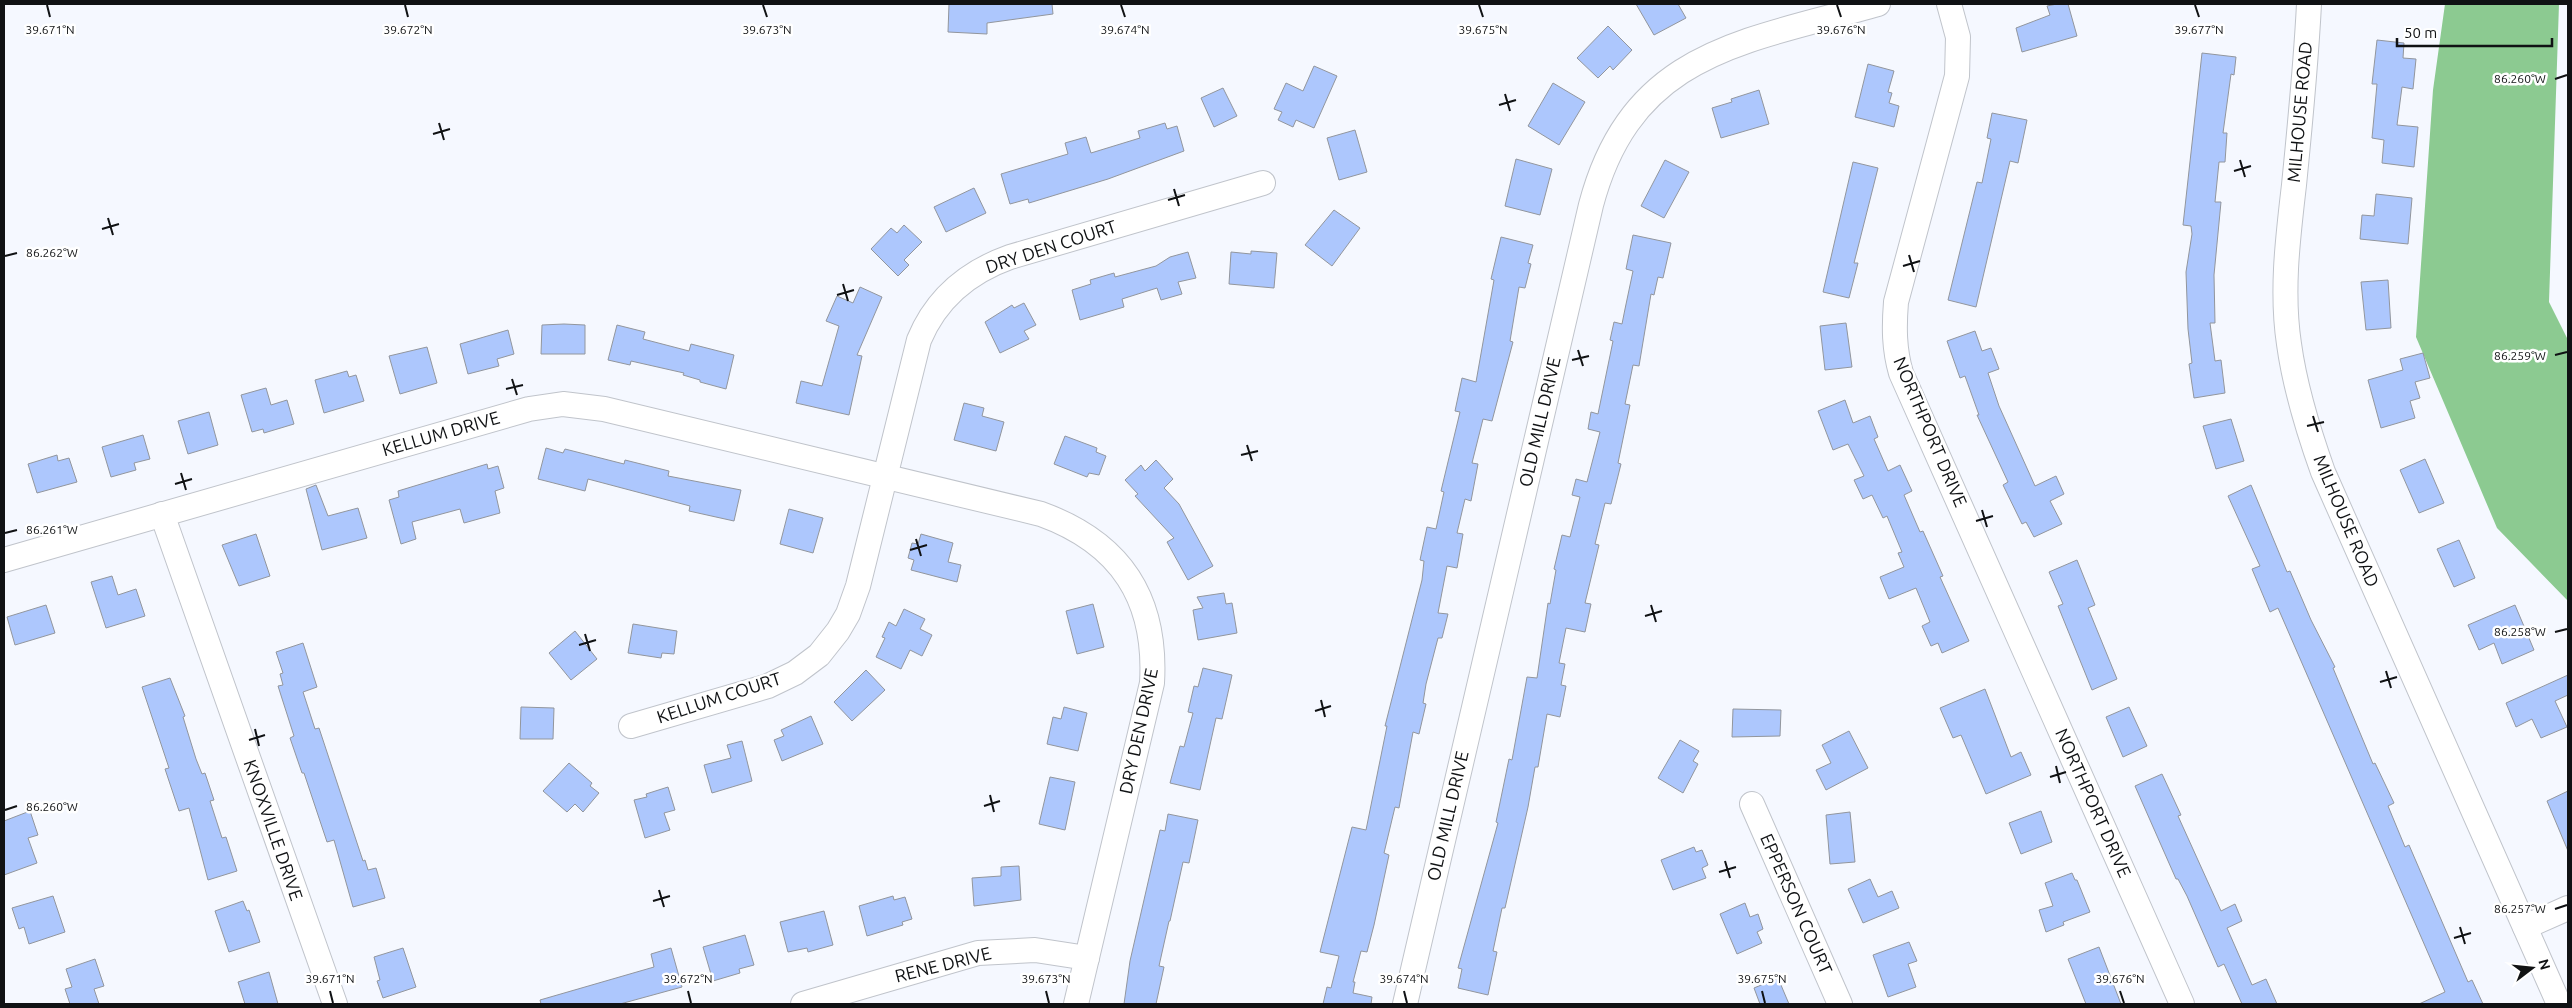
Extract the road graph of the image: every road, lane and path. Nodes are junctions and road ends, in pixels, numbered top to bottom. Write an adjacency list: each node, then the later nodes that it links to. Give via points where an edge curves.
1 (1878, 4): 16 (street, OLD MILL DRIVE, via 1737,43 1694,62 1670,79 1636,112 1605,160 1590,205)
2 (1948, 4): 18 (street, NORTHPORT DRIVE, via 1958,37 1957,76 1896,302 1896,356)
3 (2309, 4): 11 (street, MILHOUSE ROAD, via 2286,285 2289,342 2297,389 2323,472)
4 (1263, 183): 5 (street, DRY DEN COURT, via 1010,257 982,268 962,282 938,306 919,340)
5 (884, 477): 6 (street, KELLUM DRIVE, via 604,409 563,404 529,409); 8 (street, KELLUM COURT, via 852,605 838,631 819,655 795,673 768,686); 12 (street, DRY DEN DRIVE, via 1041,514 1068,525 1100,546 1120,566 1144,608 1152,635 1152,683)
6 (162, 514): 7 (street, KELLUM DRIVE); 13 (street, KNOXVILLE DRIVE)
7 (4, 560)
8 (632, 726)
9 (1752, 804): 17 (street, EPPERSON COURT)
10 (2568, 908): 11 (street)
11 (2525, 927): 19 (street, MILHOUSE ROAD)
12 (1087, 958): 14 (street, RENE DRIVE, via 1035,950 978,953); 15 (street, DRY DEN DRIVE)
13 (335, 1004)
14 (802, 1004)
15 (1076, 1004)
16 (1405, 1004)
17 (1840, 1004)
18 (2182, 1004)
19 (2560, 1004)

